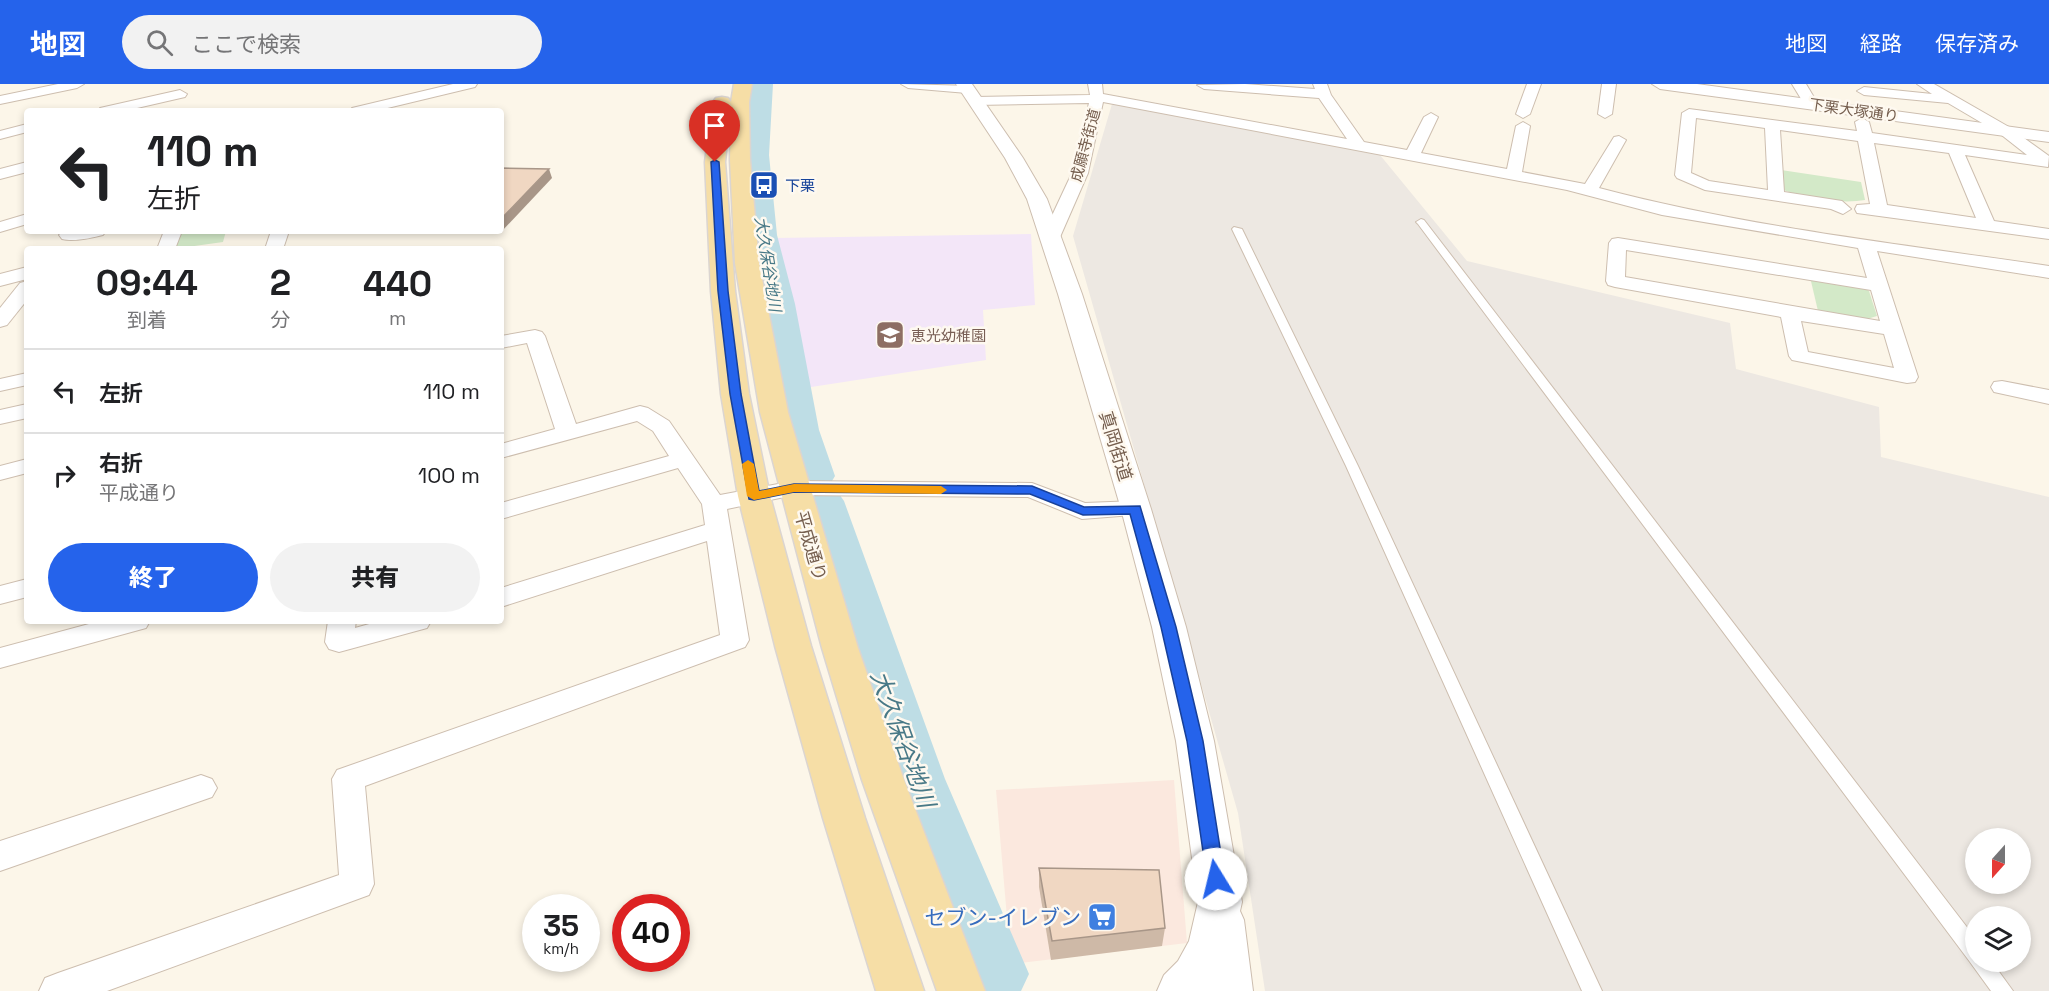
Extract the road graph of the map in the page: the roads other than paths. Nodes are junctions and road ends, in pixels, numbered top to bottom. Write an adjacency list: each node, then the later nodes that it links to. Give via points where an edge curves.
1 (77, 84): 19 (street)
2 (470, 84): 24 (street)
3 (725, 84): 80 (main road, via 715,162 723,291 735,394)
4 (743, 84): 79 (main road, 平成通り, via 740,160 747,263 774,412)
5 (908, 84): 15 (street)
6 (1534, 84): 41 (street)
7 (1609, 84): 26 (street)
8 (1660, 84): 11 (street, 下栗大塚通り)
9 (1799, 84): 21 (street)
10 (1924, 84): 20 (street)
11 (1685, 86): 21 (street, 下栗大塚通り)
12 (185, 89): 22 (street); 23 (street)
13 (1322, 89): 18 (street); 35 (street)
14 (1893, 89): 16 (street); 20 (street)
15 (969, 91): 17 (street); 54 (street, 真岡街道, via 1014,158 1037,199)
16 (1864, 91)
17 (1096, 93): 18 (street); 54 (street, 成願寺街道, via 1080,173)
18 (1207, 99): 35 (street)
19 (0, 100)
20 (1954, 102): 30 (street)
21 (1811, 104): 25 (street, 下栗大塚通り)
22 (116, 108)
23 (168, 108)
24 (370, 108)
25 (1860, 111): 30 (street, 下栗大塚通り); 32 (street)
26 (1605, 114)
27 (1431, 117): 37 (street)
28 (1772, 124): 32 (street); 43 (street); 43 (street, via 1689,113 1683,175 1705,184)
29 (24, 129): 31 (street)
30 (2004, 130): 33 (street, 下栗大塚通り); 38 (street)
31 (0, 135)
32 (1865, 137): 36 (street); 45 (street)
33 (2049, 137)
34 (1619, 140): 42 (street)
35 (1359, 146): 37 (street)
36 (1954, 149): 38 (street); 49 (street)
37 (1412, 156): 41 (street)
38 (2048, 163)
39 (24, 168): 40 (street)
40 (0, 174)
41 (1514, 174): 42 (street)
42 (1590, 190): 46 (street)
43 (1776, 196): 44 (street)
44 (1843, 209): 45 (street); 55 (street)
45 (1879, 209): 49 (street)
46 (1662, 210): 55 (street); 58 (street)
47 (24, 220): 50 (street)
48 (1421, 222): 94 (lane)
49 (1987, 225): 53 (street)
50 (0, 227)
51 (1237, 229): 101 (lane, via 1352,466)
52 (69, 234): 57 (street)
53 (2049, 234)
54 (1051, 237): 81 (street, 真岡街道)
55 (1845, 241): 56 (street)
56 (1866, 244): 59 (street); 62 (street)
57 (59, 246)
58 (1655, 249): 62 (street); 64 (street, via 1618,243 1615,280)
59 (2049, 272)
60 (24, 274): 61 (street)
61 (0, 280)
62 (1879, 286): 66 (street)
63 (24, 291): 65 (street)
64 (1790, 313): 66 (street); 66 (street, via 1799,356 1907,376)
65 (0, 321)
66 (1892, 329)
67 (504, 341): 74 (street, via 535,336)
68 (24, 380): 69 (street)
69 (0, 385)
70 (2002, 387): 71 (street)
71 (2049, 398)
72 (24, 412): 73 (street)
73 (0, 417)
74 (568, 433): 75 (street); 76 (street, via 640,413 661,426)
75 (504, 451)
76 (683, 459): 82 (street); 83 (street)
77 (24, 467): 78 (street)
78 (0, 473)
79 (794, 488): 80 (street); 81 (street, via 1032,490 1083,511); 98 (main road, 平成通り, via 883,780)
80 (754, 496): 83 (street); 97 (main road, via 793,646)
81 (1136, 509): 93 (street, 真岡街道, via 1195,741)
82 (504, 510)
83 (716, 516): 86 (street); 96 (street, via 735,640 348,780 357,884)
84 (24, 589): 85 (street)
85 (0, 595)
86 (504, 597)
87 (125, 624): 90 (street)
88 (342, 624): 89 (street, via 339,642)
89 (406, 624)
90 (0, 658)
91 (201, 788): 92 (street)
92 (0, 856)
93 (1220, 902): 99 (street, 真岡街道, via 1210,946 1194,976); 100 (street, 真岡街道)
94 (1965, 940)
95 (1988, 972): 102 (lane)
96 (58, 991)
97 (900, 991)
98 (961, 991)
99 (1180, 991)
100 (1230, 991)
101 (1592, 991)
102 (2003, 991)

